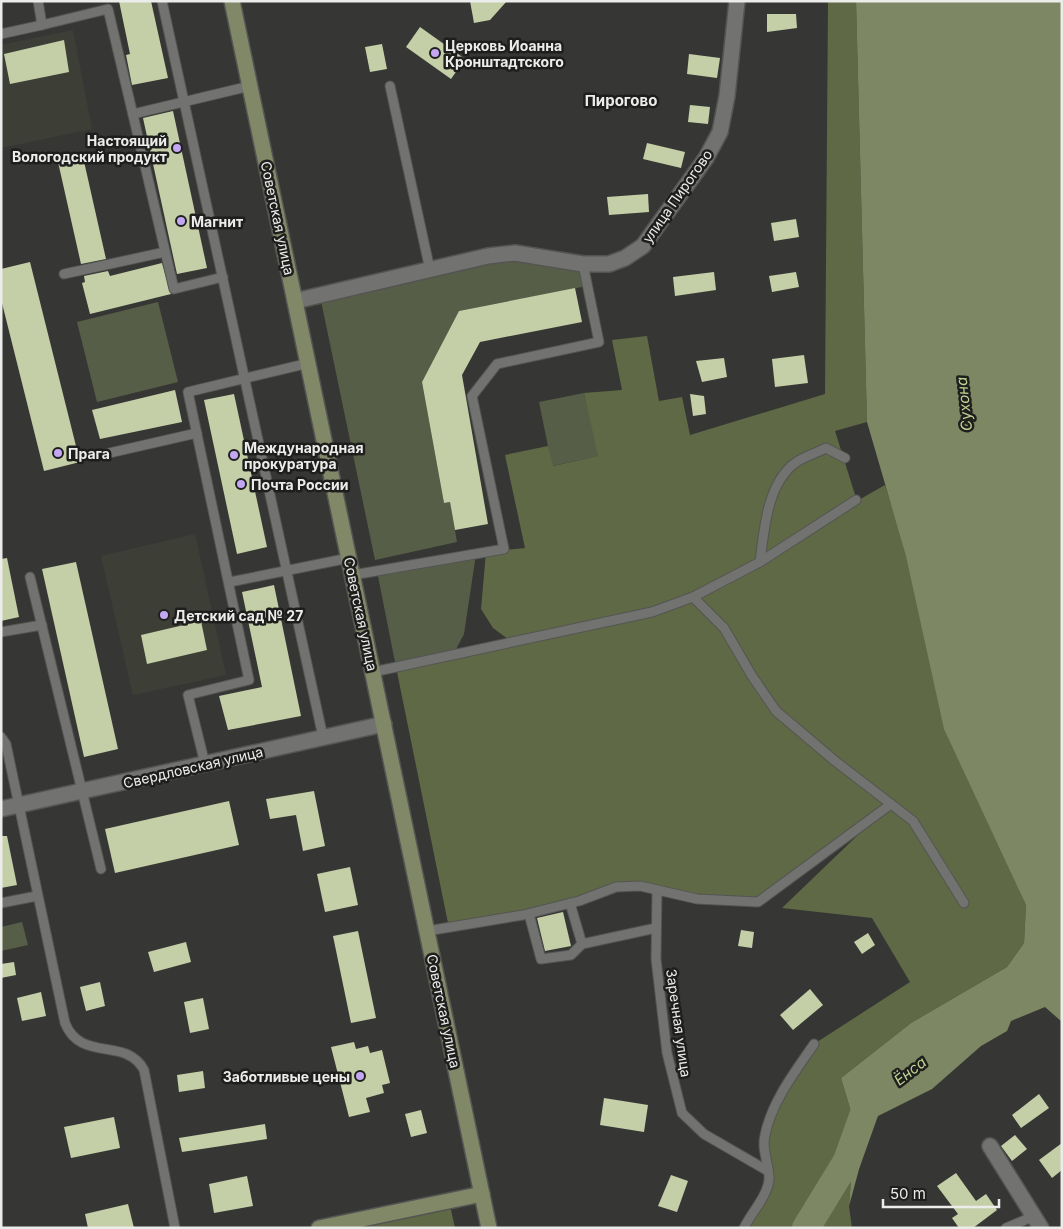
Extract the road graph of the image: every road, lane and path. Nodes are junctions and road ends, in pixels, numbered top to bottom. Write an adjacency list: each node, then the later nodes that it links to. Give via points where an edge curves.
1 (38, 1): 5 (lane)
2 (162, 1): 9 (lane)
3 (232, 1): 7 (main road, Советская улица)
4 (737, 1): 12 (street, улица Пирогово, via 720,132 706,158 643,246 609,264)
5 (42, 25): 6 (lane); 10 (lane, via 108,8)
6 (1, 34)
7 (250, 86): 9 (lane); 16 (main road, Советская улица)
8 (390, 86): 13 (lane)
9 (184, 102): 10 (lane); 15 (lane)
10 (133, 114): 11 (lane)
11 (165, 252): 14 (lane); 15 (lane, via 174,289)
12 (583, 264): 13 (street, улица Пирогово, via 515,253); 26 (lane, via 599,342 496,364 472,396 504,549)
13 (430, 270): 16 (street, улица Пирогово)
14 (64, 274)
15 (223, 277): 18 (lane)
16 (296, 301): 17 (main road, Советская улица)
17 (308, 363): 18 (lane); 23 (main road, Советская улица)
18 (245, 378): 19 (lane, via 188,392); 25 (lane)
19 (197, 433): 20 (lane); 28 (lane)
20 (106, 454)
21 (845, 458): 24 (lane, via 826,448 795,462 779,478 764,528)
22 (856, 500): 24 (lane)
23 (349, 558): 25 (lane); 26 (main road, Советская улица)
24 (760, 562): 29 (lane)
25 (287, 571): 28 (lane); 35 (lane)
26 (353, 576): 32 (main road, Советская улица)
27 (30, 577): 30 (lane)
28 (230, 582): 36 (lane, via 249,680 188,695)
29 (693, 598): 32 (lane, via 652,612); 38 (lane, via 724,628 776,711)
30 (42, 625): 31 (lane); 37 (lane)
31 (1, 632)
32 (373, 672): 33 (main road, Советская улица)
33 (384, 724): 35 (street, Свердловская улица); 49 (main road, Советская улица)
34 (1, 737): 39 (lane, via 6,744)
35 (323, 738): 36 (street, Свердловская улица)
36 (205, 764): 37 (street, Свердловская улица)
37 (83, 791): 39 (street, Свердловская улица); 41 (lane)
38 (891, 804): 42 (lane, via 758,902 697,899); 46 (lane, via 913,821)
39 (18, 806): 40 (street, Свердловская улица); 43 (lane)
40 (1, 809)
41 (101, 869)
42 (657, 890): 45 (lane, via 640,886 616,887); 48 (lane, Заречная улица)
43 (37, 896): 44 (lane); 56 (lane, via 70,1036 80,1043 134,1056 144,1070)
44 (1, 903)
45 (570, 903): 47 (lane); 50 (lane)
46 (964, 903)
47 (529, 914): 49 (lane); 50 (lane, via 541,958 572,955)
48 (656, 928): 50 (lane); 53 (lane, Заречная улица, via 656,959 667,1053 682,1113 704,1134)
49 (427, 931): 54 (main road, Советская улица)
50 (582, 944)
51 (814, 1044): 53 (lane, via 770,1116 764,1136)
52 (990, 1146): 55 (street)
53 (768, 1171): 59 (lane, via 766,1190)
54 (482, 1194): 57 (main road); 58 (main road, Советская улица)
55 (1036, 1223): 60 (lane)
56 (175, 1228)
57 (318, 1228)
58 (489, 1228)
59 (744, 1228)
60 (1006, 1228)

